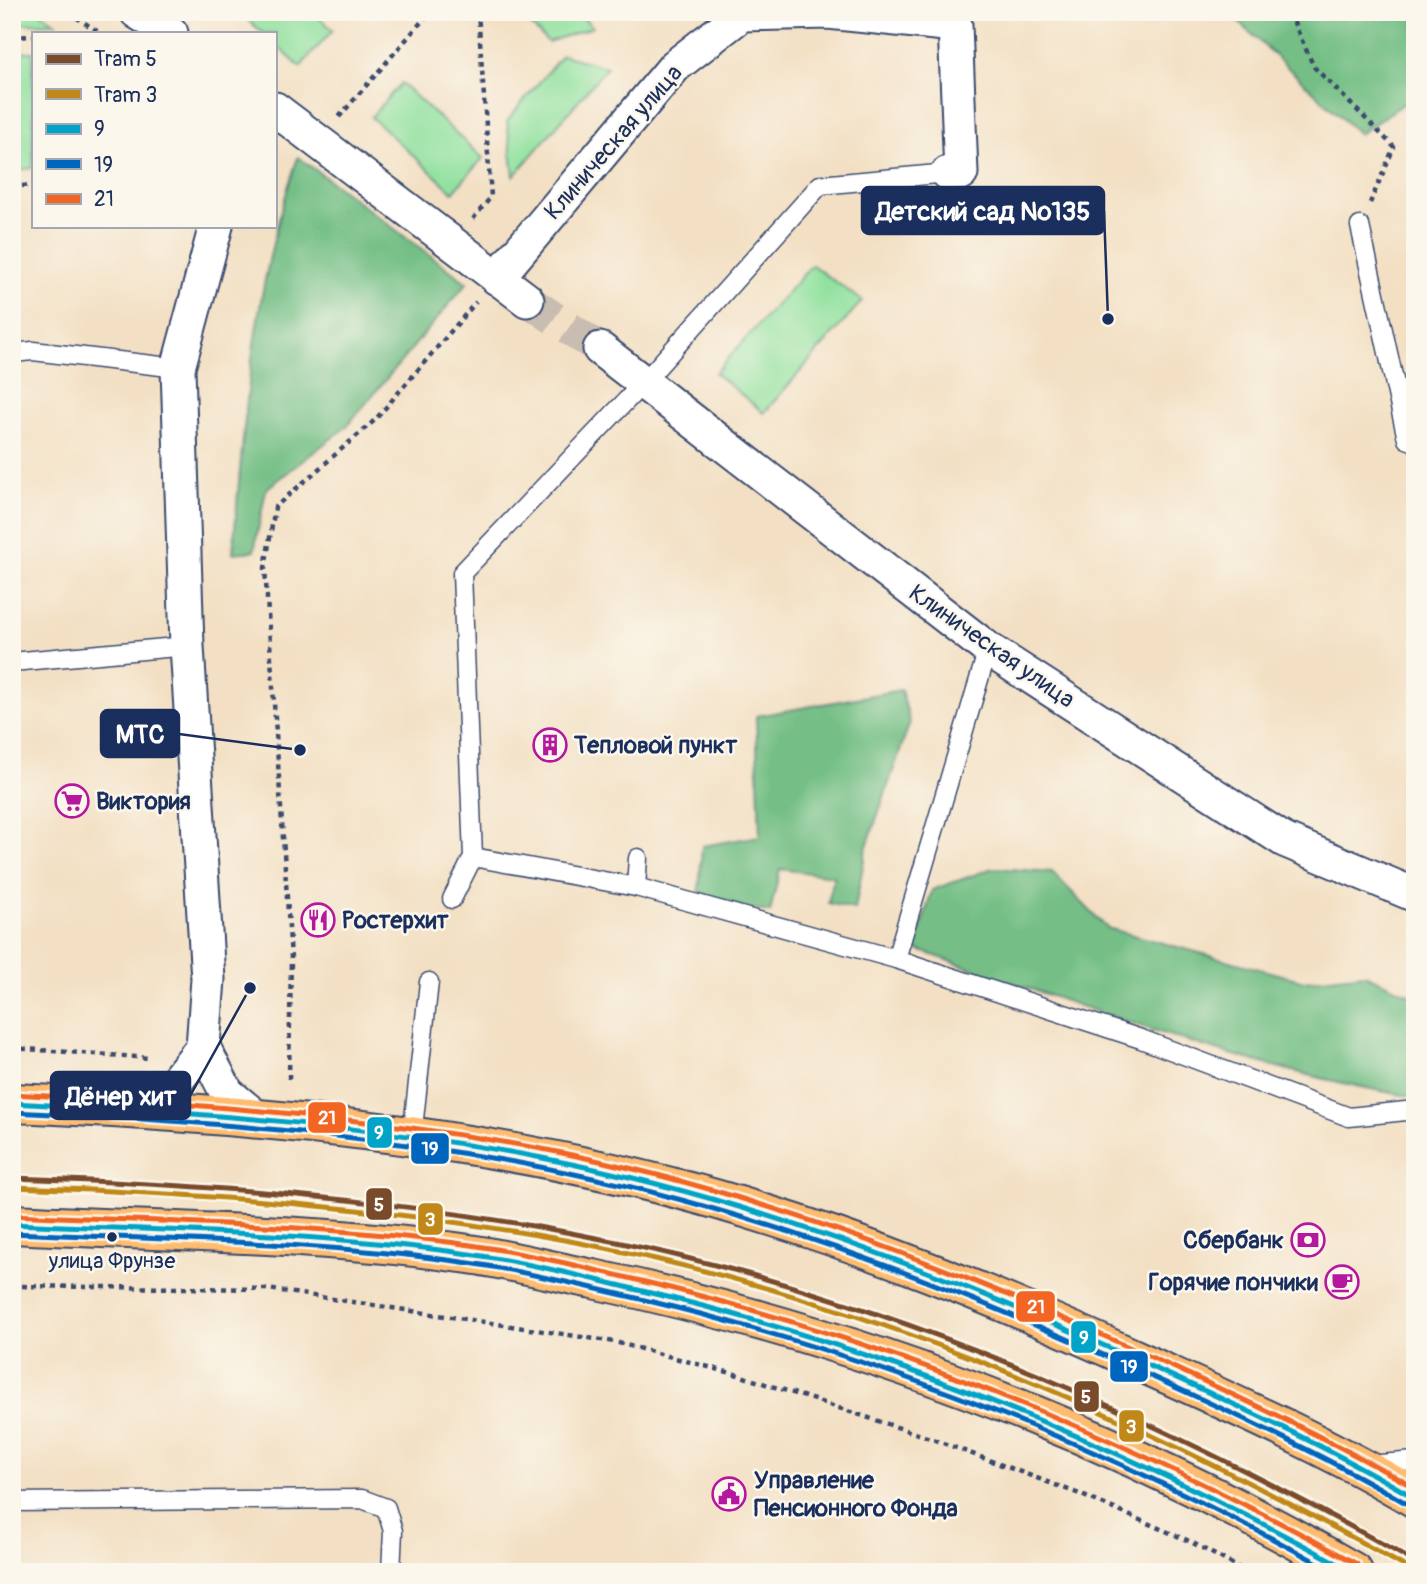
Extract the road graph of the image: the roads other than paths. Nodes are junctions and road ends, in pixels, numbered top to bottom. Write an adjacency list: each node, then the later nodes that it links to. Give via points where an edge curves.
1 (136, 12): 3 (street)
2 (961, 19): 5 (street, Клиническая улица, via 961,173); 8 (street, Клиническая улица, via 828,12 742,14 675,66)
3 (169, 32)
4 (276, 110): 8 (street)
5 (948, 173): 13 (lane, via 820,186)
6 (1360, 226): 14 (lane, via 1408,439)
7 (215, 228): 12 (street)
8 (497, 278): 9 (street)
9 (526, 299)
10 (603, 352): 13 (street, Клиническая улица)
11 (12, 353): 12 (lane, via 33,351)
12 (178, 368): 15 (street)
13 (645, 381): 16 (street, Клиническая улица); 18 (lane, via 462,573)
14 (1415, 442)
15 (187, 646): 17 (lane); 25 (street, via 208,979)
16 (988, 649): 21 (street, Клиническая улица, via 1284,840); 23 (lane)
17 (12, 662)
18 (473, 857): 20 (lane); 22 (lane)
19 (638, 858): 20 (lane)
20 (636, 887): 23 (lane)
21 (1415, 895)
22 (452, 899)
23 (897, 959): 28 (lane, via 1141,1040 1349,1117)
24 (429, 982): 30 (lane)
25 (198, 1054): 27 (street, via 162,1099); 29 (street, via 227,1093)
26 (12, 1104): 27 (main road)
27 (139, 1109): 29 (main road)
28 (1415, 1110)
29 (256, 1117): 30 (main road)
30 (412, 1137): 33 (main road, via 622,1175 716,1199 885,1253 1058,1324)
31 (12, 1224): 37 (main road, via 344,1238 472,1254 648,1291 796,1329 998,1399 1141,1461)
32 (1415, 1461): 33 (lane)
33 (1360, 1466): 34 (main road)
34 (1415, 1498)
35 (12, 1502): 36 (lane, via 362,1499 386,1508 393,1531)
36 (391, 1572)
37 (1353, 1572)

